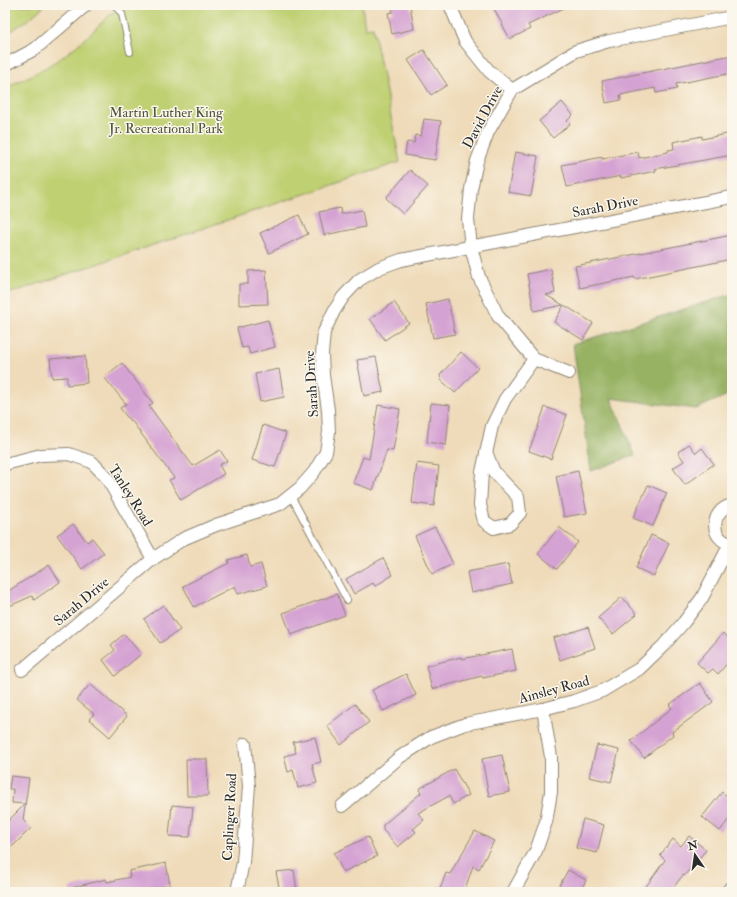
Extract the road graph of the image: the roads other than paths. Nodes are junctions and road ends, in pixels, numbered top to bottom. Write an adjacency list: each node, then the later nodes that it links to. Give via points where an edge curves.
1 (86, 5): 6 (street, via 35,49)
2 (115, 5): 5 (lane, via 122,14)
3 (450, 5): 7 (street, via 465,41 489,71)
4 (732, 17): 7 (street, David Drive, via 609,41 576,51)
5 (130, 52)
6 (5, 65)
7 (512, 90): 9 (street, David Drive, via 488,132 476,161 468,219)
8 (732, 197): 9 (street, Sarah Drive)
9 (471, 247): 10 (street, David Drive, via 479,277 498,316); 14 (street, Sarah Drive, via 401,260 379,268 359,280 342,297 324,332 323,375 329,432 326,452 314,472)
10 (534, 359): 11 (street, David Drive); 12 (street, via 505,399 492,426)
11 (569, 373)
12 (486, 452): 12 (street, via 494,472 518,497 520,513 510,524 494,528 484,521 480,505)
13 (5, 464): 17 (street, Tanley Road, via 41,455 69,454 92,462 107,478)
14 (291, 496): 17 (street, Sarah Drive, via 280,504 183,539); 18 (lane)
15 (732, 505): 16 (street, Ainsley Road, via 722,509 715,526 719,537)
16 (731, 544): 20 (street, Ainsley Road, via 702,598 664,645 639,669 602,691)
17 (153, 559): 19 (street, Sarah Drive)
18 (347, 600)
19 (22, 670)
20 (543, 709): 22 (street, Ainsley Road, via 465,724 431,737 400,757); 25 (street, via 551,757 551,792 546,822 536,851)
21 (245, 744): 24 (street, Caplinger Road, via 249,786)
22 (342, 806)
23 (732, 886): 26 (street)
24 (237, 892)
25 (514, 892)
26 (727, 892)

